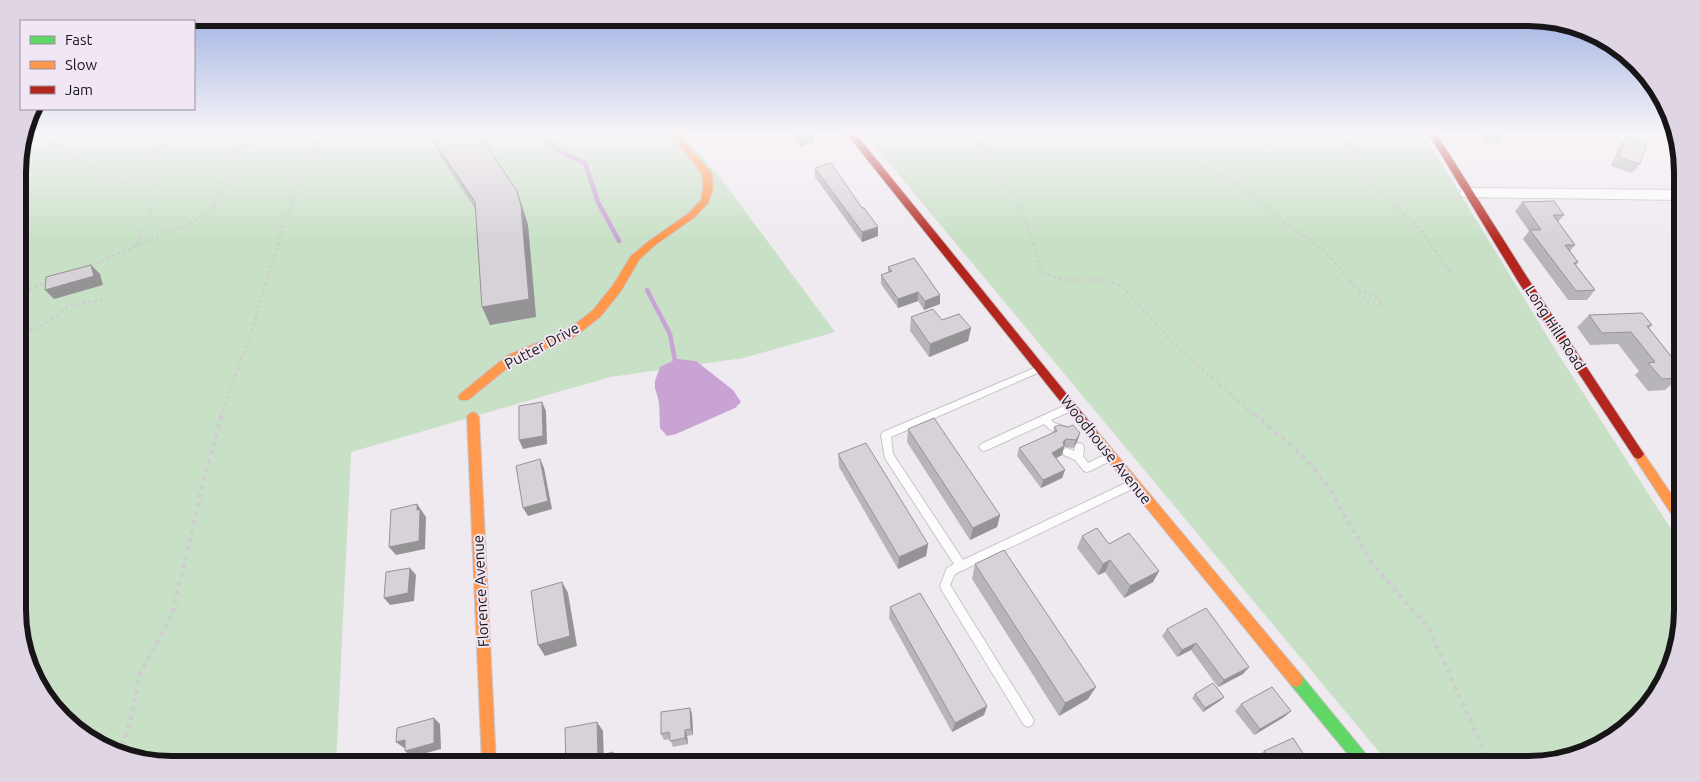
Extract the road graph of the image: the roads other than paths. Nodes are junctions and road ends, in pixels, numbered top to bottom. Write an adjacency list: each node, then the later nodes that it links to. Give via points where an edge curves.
1 (704, 169): 7 (street, Putter Drive, via 708,189 705,201 692,215 652,242 635,258 597,313 572,333 512,358)
2 (880, 169): 6 (street, Woodhouse Avenue)
3 (1454, 169): 4 (street, Long Hill Road)
4 (1468, 193): 5 (street); 18 (street, Long Hill Road)
5 (1674, 195)
6 (1040, 368): 8 (street, Woodhouse Avenue); 19 (lane, via 886,435 888,455)
7 (464, 397)
8 (1071, 407): 10 (lane); 15 (street, Woodhouse Avenue)
9 (473, 417): 22 (street, Florence Avenue)
10 (1050, 427): 11 (lane); 12 (lane)
11 (1065, 430)
12 (984, 447)
13 (1078, 447): 16 (lane)
14 (1067, 452): 16 (lane)
15 (1111, 456): 16 (lane, via 1087,468); 17 (street, Woodhouse Avenue)
16 (1078, 457)
17 (1134, 483): 19 (lane); 21 (street, Woodhouse Avenue)
18 (1674, 508)
19 (961, 566): 20 (lane, via 951,571 945,586)
20 (1028, 721)
21 (1358, 755)
22 (489, 756)

